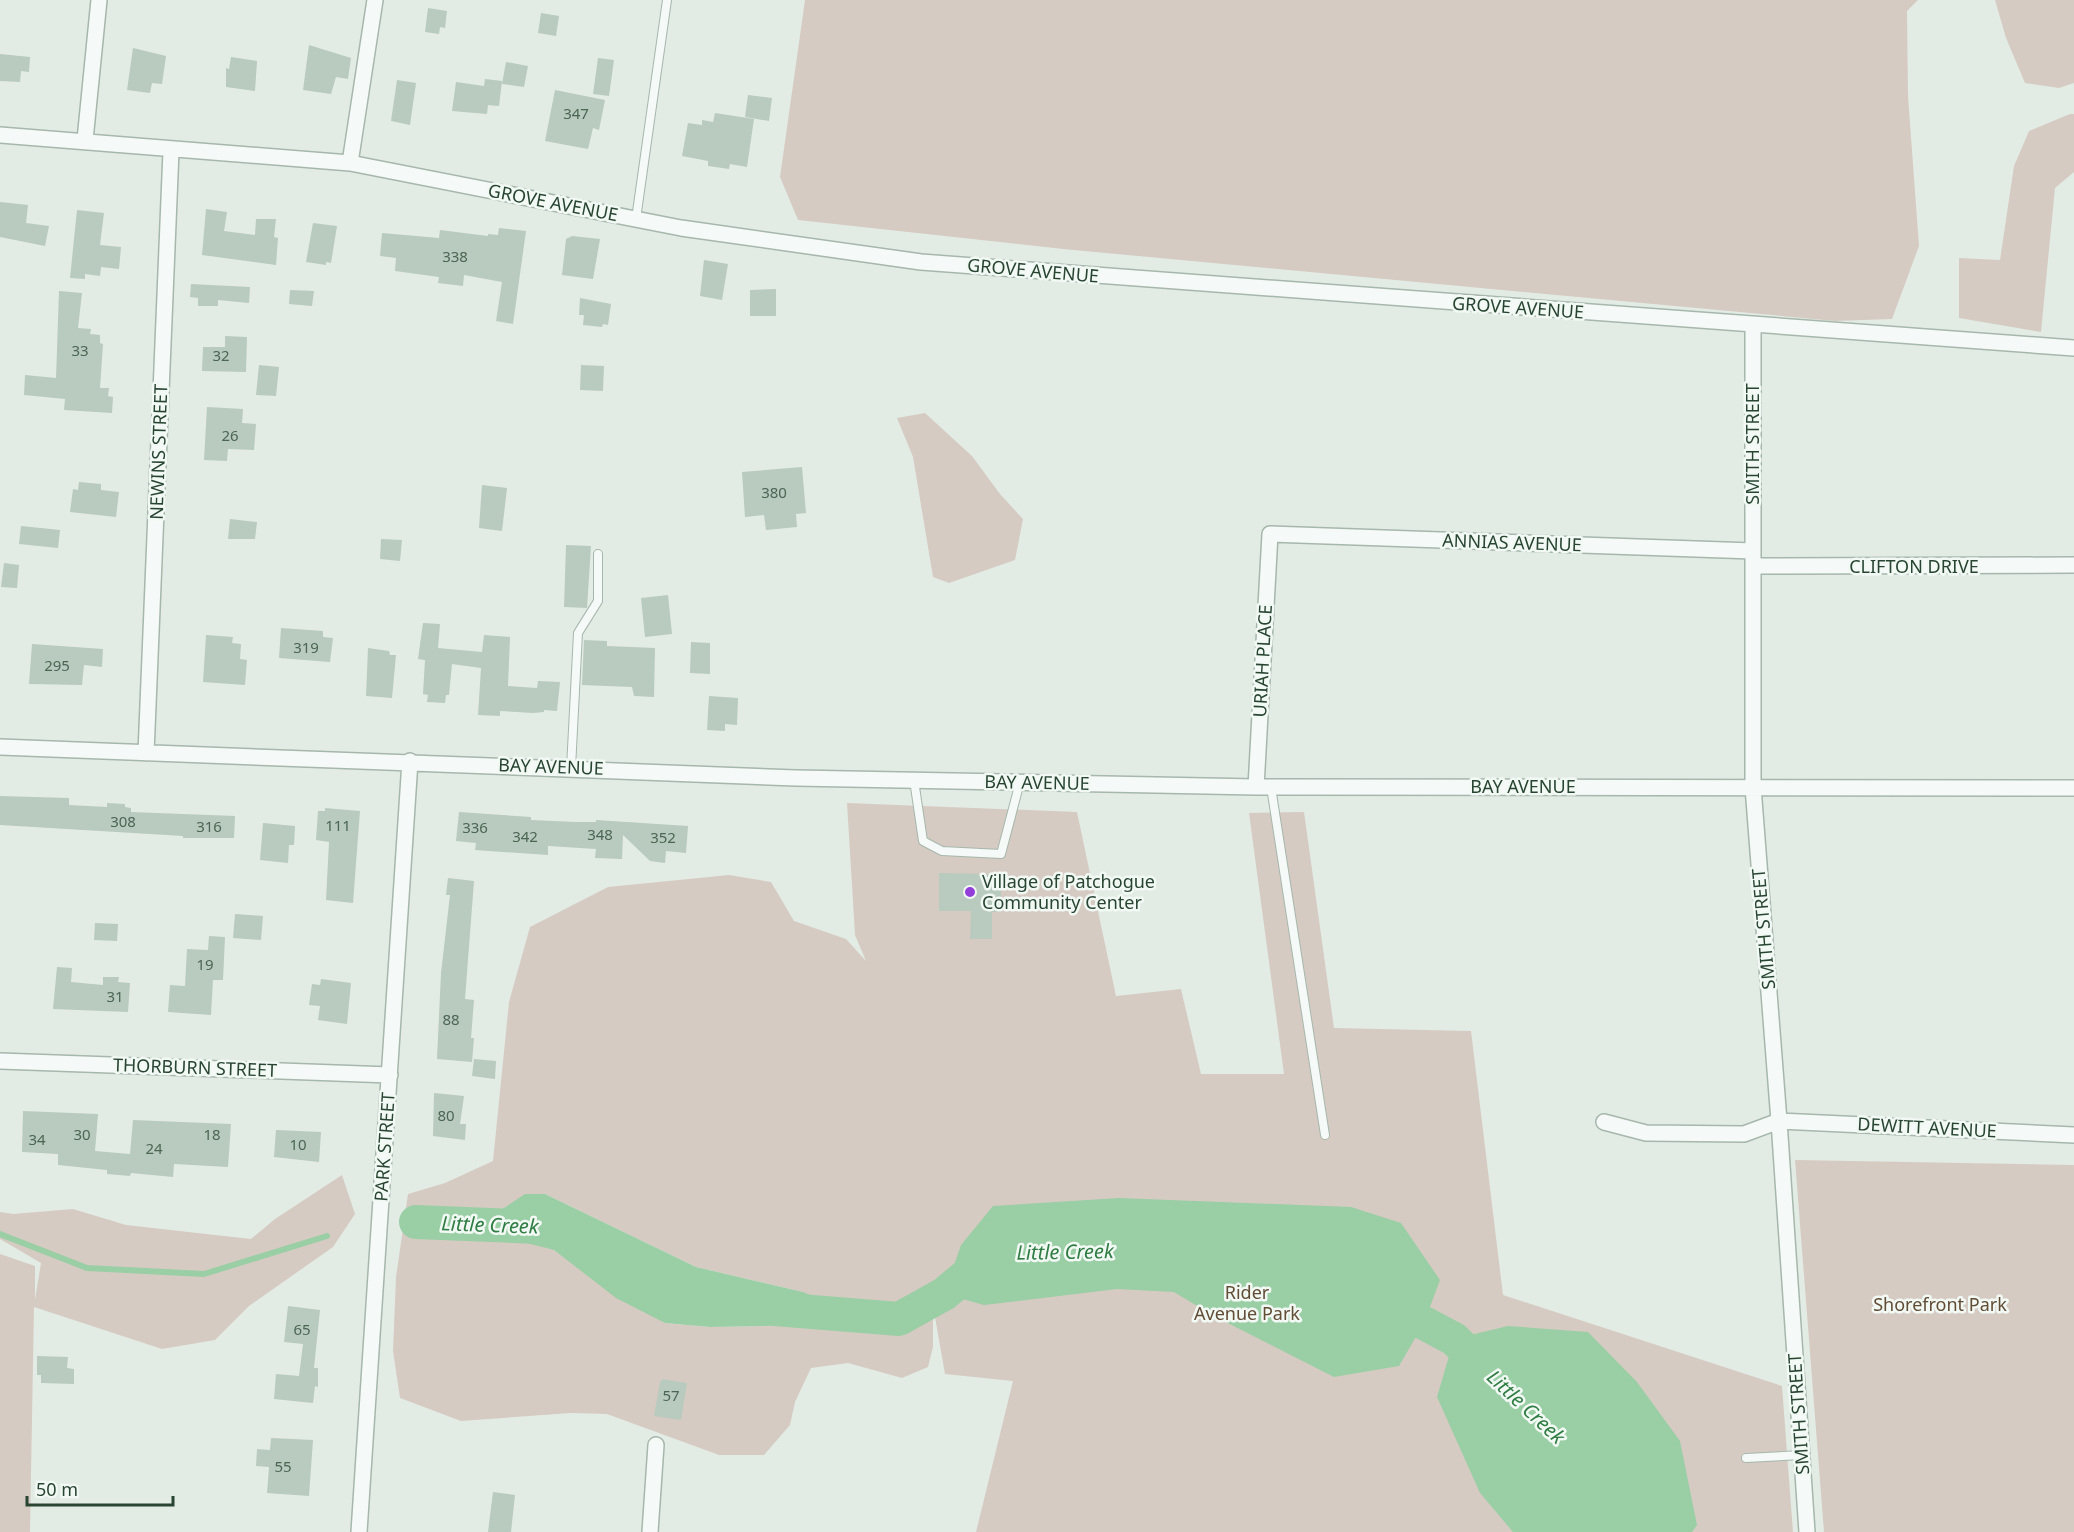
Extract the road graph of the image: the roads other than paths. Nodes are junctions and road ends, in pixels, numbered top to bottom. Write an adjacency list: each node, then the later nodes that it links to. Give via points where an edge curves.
1 (99, 0): 5 (street)
2 (375, 0): 7 (street)
3 (668, 0): 8 (lane)
4 (0, 135): 5 (street, GROVE AVENUE)
5 (85, 140): 6 (street, GROVE AVENUE)
6 (171, 151): 7 (street, GROVE AVENUE); 16 (street, NEWINS STREET)
7 (350, 163): 8 (street, GROVE AVENUE)
8 (636, 219): 9 (street, GROVE AVENUE, via 921,262)
9 (1753, 325): 10 (street, GROVE AVENUE); 13 (street, SMITH STREET)
10 (2074, 348)
11 (1270, 534): 13 (street, ANNIAS AVENUE); 21 (street, URIAH PLACE)
12 (598, 554): 18 (lane, via 598,601 578,633)
13 (1754, 559): 14 (street, CLIFTON DRIVE); 22 (street, SMITH STREET)
14 (2074, 566)
15 (0, 747): 16 (street, BAY AVENUE)
16 (146, 753): 17 (street, BAY AVENUE)
17 (410, 761): 18 (street, BAY AVENUE); 25 (street, PARK STREET)
18 (571, 768): 19 (street, BAY AVENUE)
19 (914, 780): 20 (street, BAY AVENUE); 20 (lane, via 923,841 942,851 1001,854)
20 (1020, 782): 21 (street, BAY AVENUE)
21 (1264, 787): 22 (street, BAY AVENUE); 28 (lane)
22 (1753, 787): 23 (street, BAY AVENUE); 26 (street, SMITH STREET)
23 (2074, 788)
24 (0, 1060): 25 (street, THORBURN STREET)
25 (390, 1075): 33 (street, PARK STREET)
26 (1779, 1120): 27 (street, via 1744,1134 1646,1133); 29 (street, DEWITT AVENUE); 31 (street, SMITH STREET)
27 (1604, 1122)
28 (1325, 1135)
29 (2074, 1135)
30 (656, 1445): 34 (street)
31 (1801, 1455): 32 (lane); 35 (street, SMITH STREET)
32 (1746, 1458)
33 (359, 1532)
34 (650, 1532)
35 (1807, 1532)

